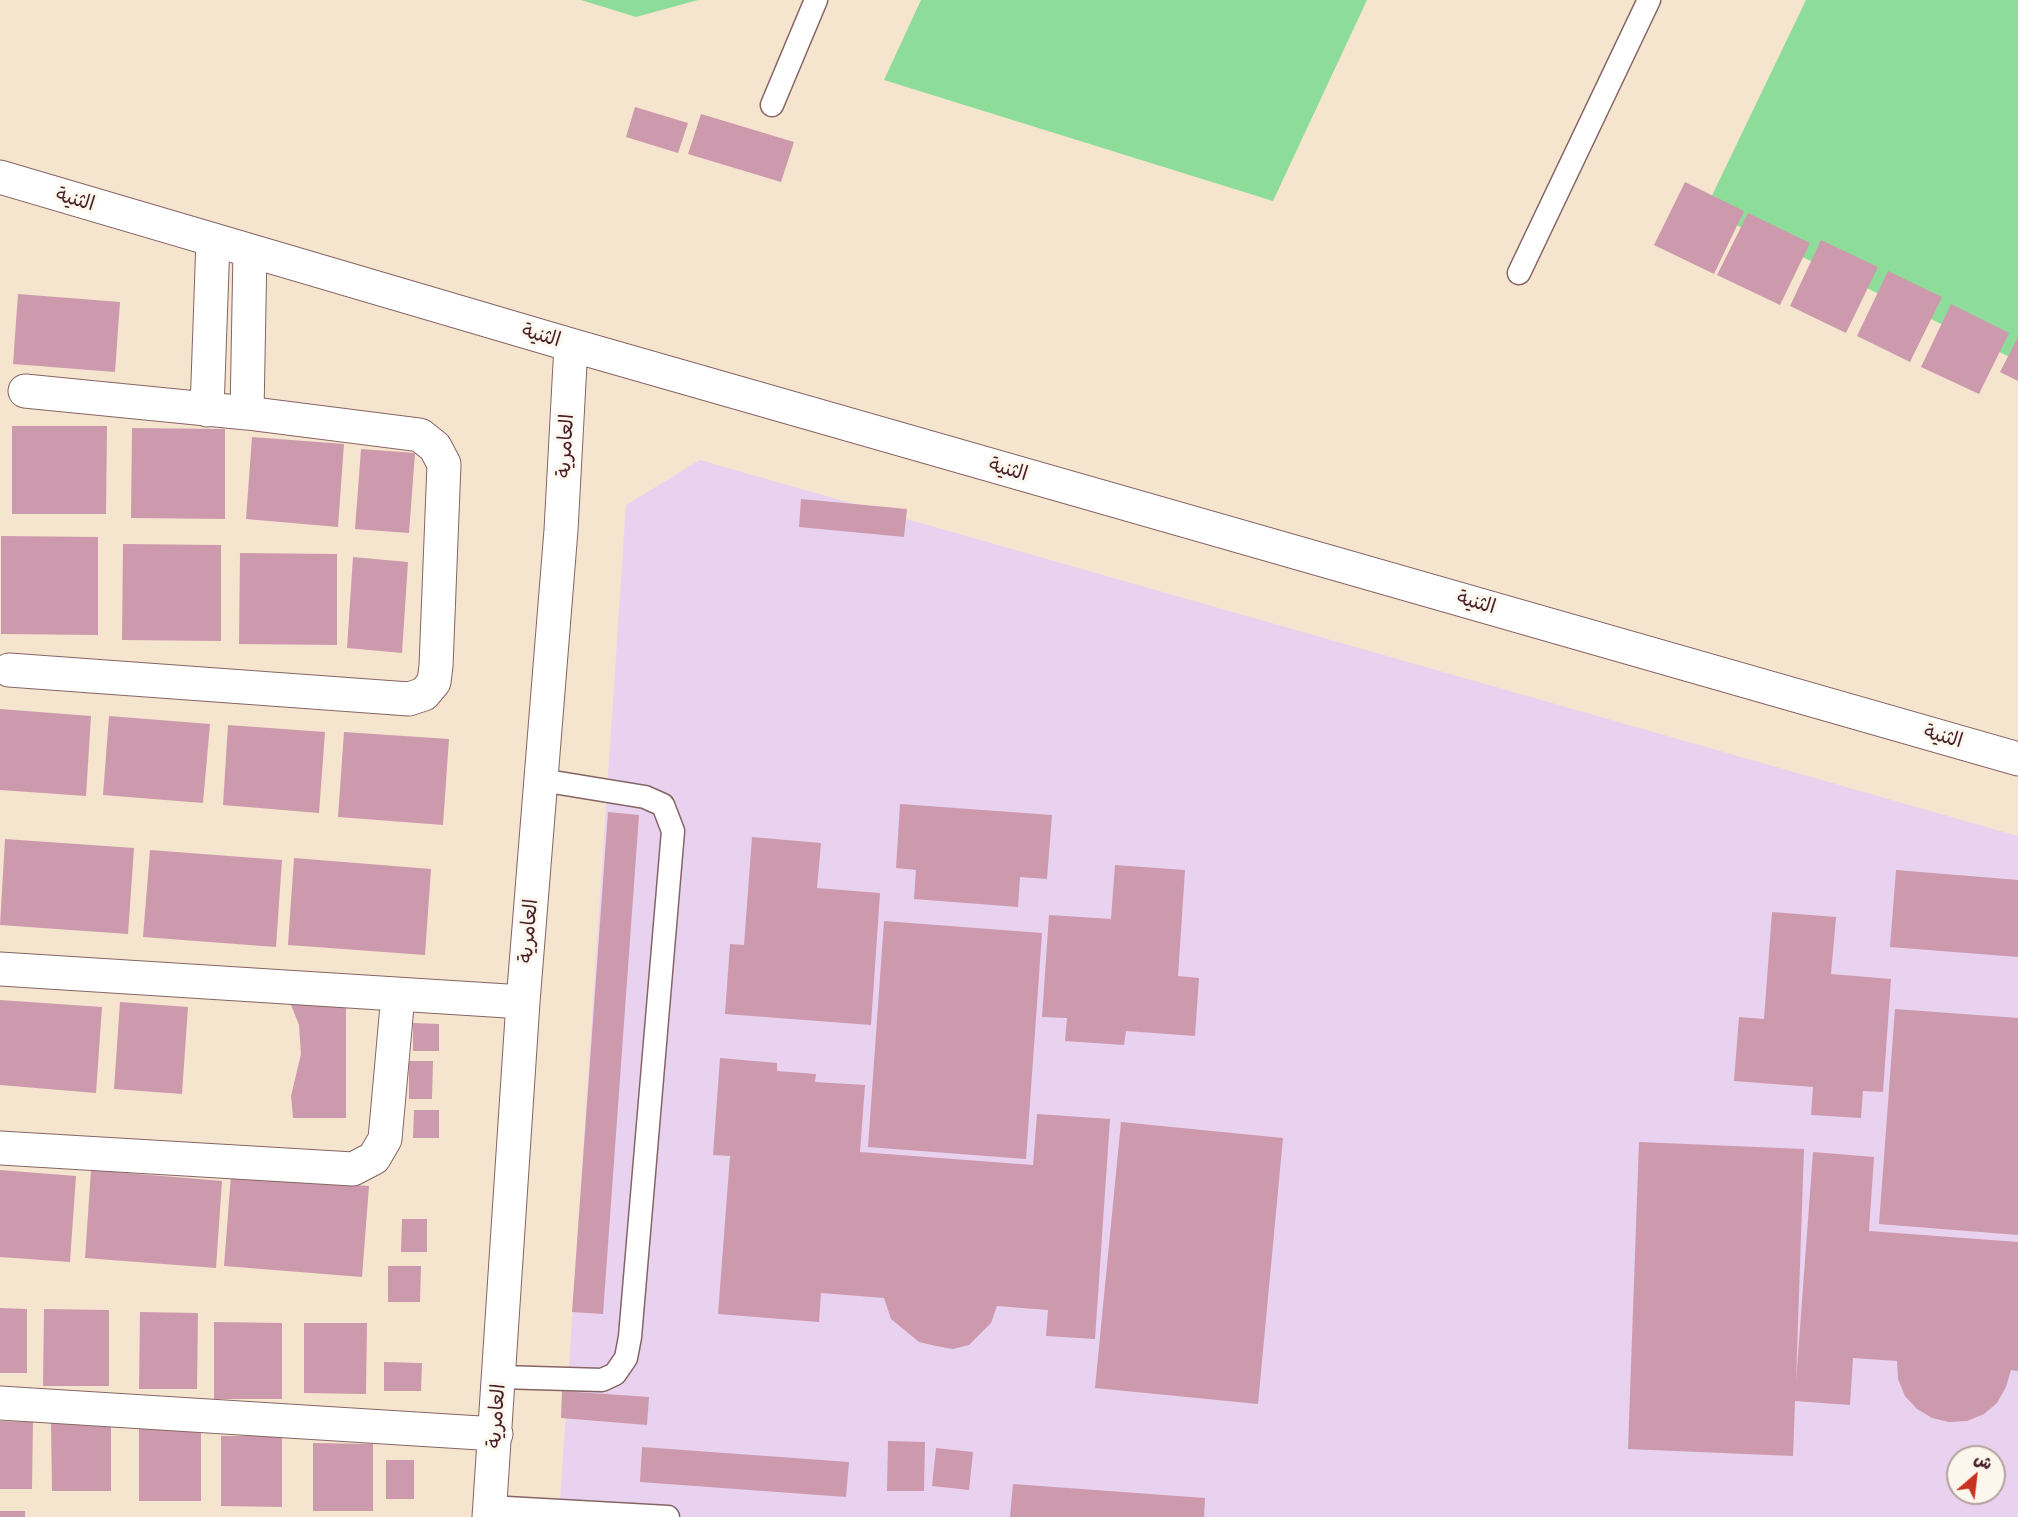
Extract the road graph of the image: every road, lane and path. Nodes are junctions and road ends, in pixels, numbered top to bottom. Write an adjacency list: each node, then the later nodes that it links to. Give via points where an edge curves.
1 (816, 0): 3 (lane)
2 (1649, 0): 7 (lane)
3 (772, 105)
4 (0, 177): 5 (street, الثنية)
5 (213, 240): 6 (street, الثنية); 10 (street)
6 (250, 251): 8 (street, الثنية); 11 (street)
7 (1519, 273)
8 (571, 345): 13 (street, الثنية); 14 (street, العامرية)
9 (25, 391): 10 (street)
10 (207, 410): 11 (street)
11 (247, 413): 12 (street, via 420,435 435,447 444,464 436,666 434,681 424,694 409,699)
12 (9, 670)
13 (2018, 759)
14 (541, 780): 17 (street, العامرية); 19 (lane, via 645,797 663,805 673,831 626,1359 615,1374 602,1380)
15 (0, 969): 16 (street)
16 (398, 995): 17 (street); 18 (street, via 385,1139 374,1158 353,1169)
17 (523, 1002): 19 (street, العامرية)
18 (0, 1148)
19 (500, 1377): 21 (street, العامرية)
20 (0, 1403): 21 (street)
21 (496, 1434): 22 (street, العامرية)
22 (489, 1512): 23 (lane)
23 (668, 1517)

